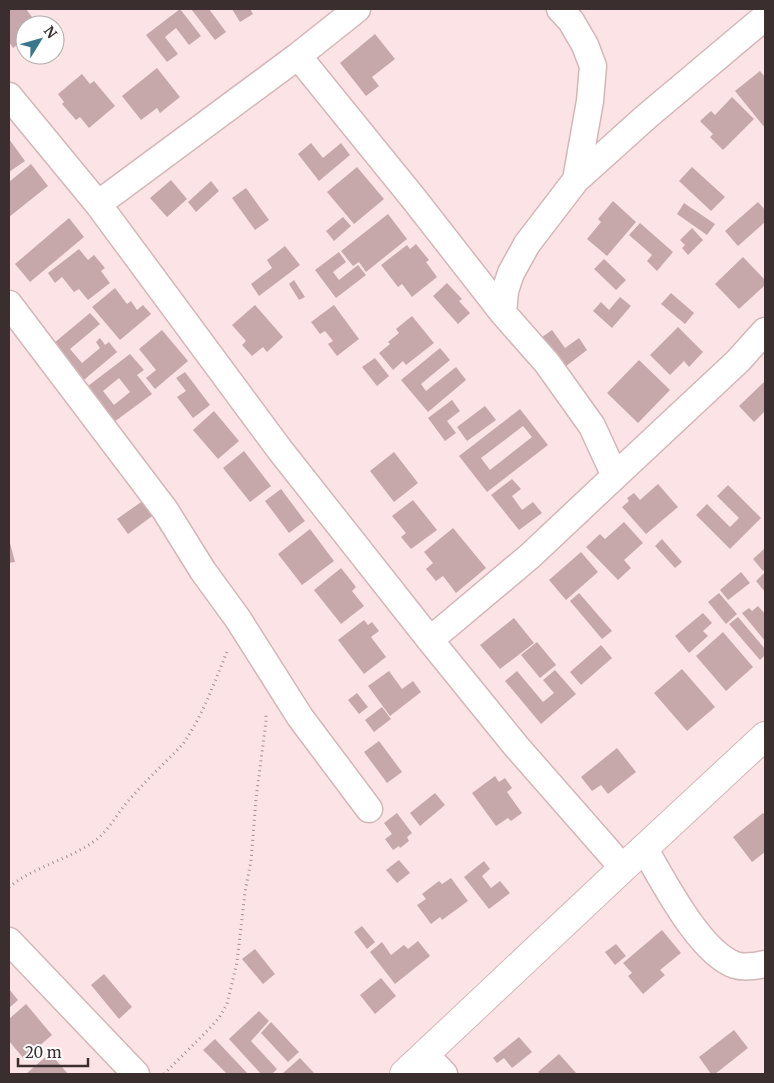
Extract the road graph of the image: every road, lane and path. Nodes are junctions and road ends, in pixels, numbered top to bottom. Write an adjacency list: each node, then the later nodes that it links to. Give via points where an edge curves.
1 (357, 9): 4 (street)
2 (560, 9): 6 (street, via 585,45 593,66)
3 (765, 18): 6 (street)
4 (298, 56): 7 (street); 9 (street)
5 (9, 96): 7 (street)
6 (576, 180): 9 (street, via 527,244 511,273)
7 (98, 204): 13 (street, via 280,450)
8 (9, 304): 12 (street, via 165,510)
9 (503, 313): 11 (street, via 570,394 592,426)
10 (765, 331): 11 (street, via 738,361)
11 (616, 476): 13 (street, via 530,556)
12 (238, 620): 16 (street, via 300,717); 19 (path, via 210,693 183,744 137,790 97,838 63,859 28,873)
13 (430, 640): 18 (street)
14 (266, 704): 24 (path, via 251,861 237,962 227,1004 219,1018)
15 (765, 736): 17 (street)
16 (369, 810)
17 (644, 848): 18 (street); 21 (street, via 694,928 715,952 735,965)
18 (622, 868): 22 (street)
19 (9, 887)
20 (9, 941): 23 (street)
21 (765, 964)
22 (426, 1054): 25 (street); 26 (street)
23 (136, 1074)
24 (164, 1074)
25 (404, 1074)
26 (444, 1074)

